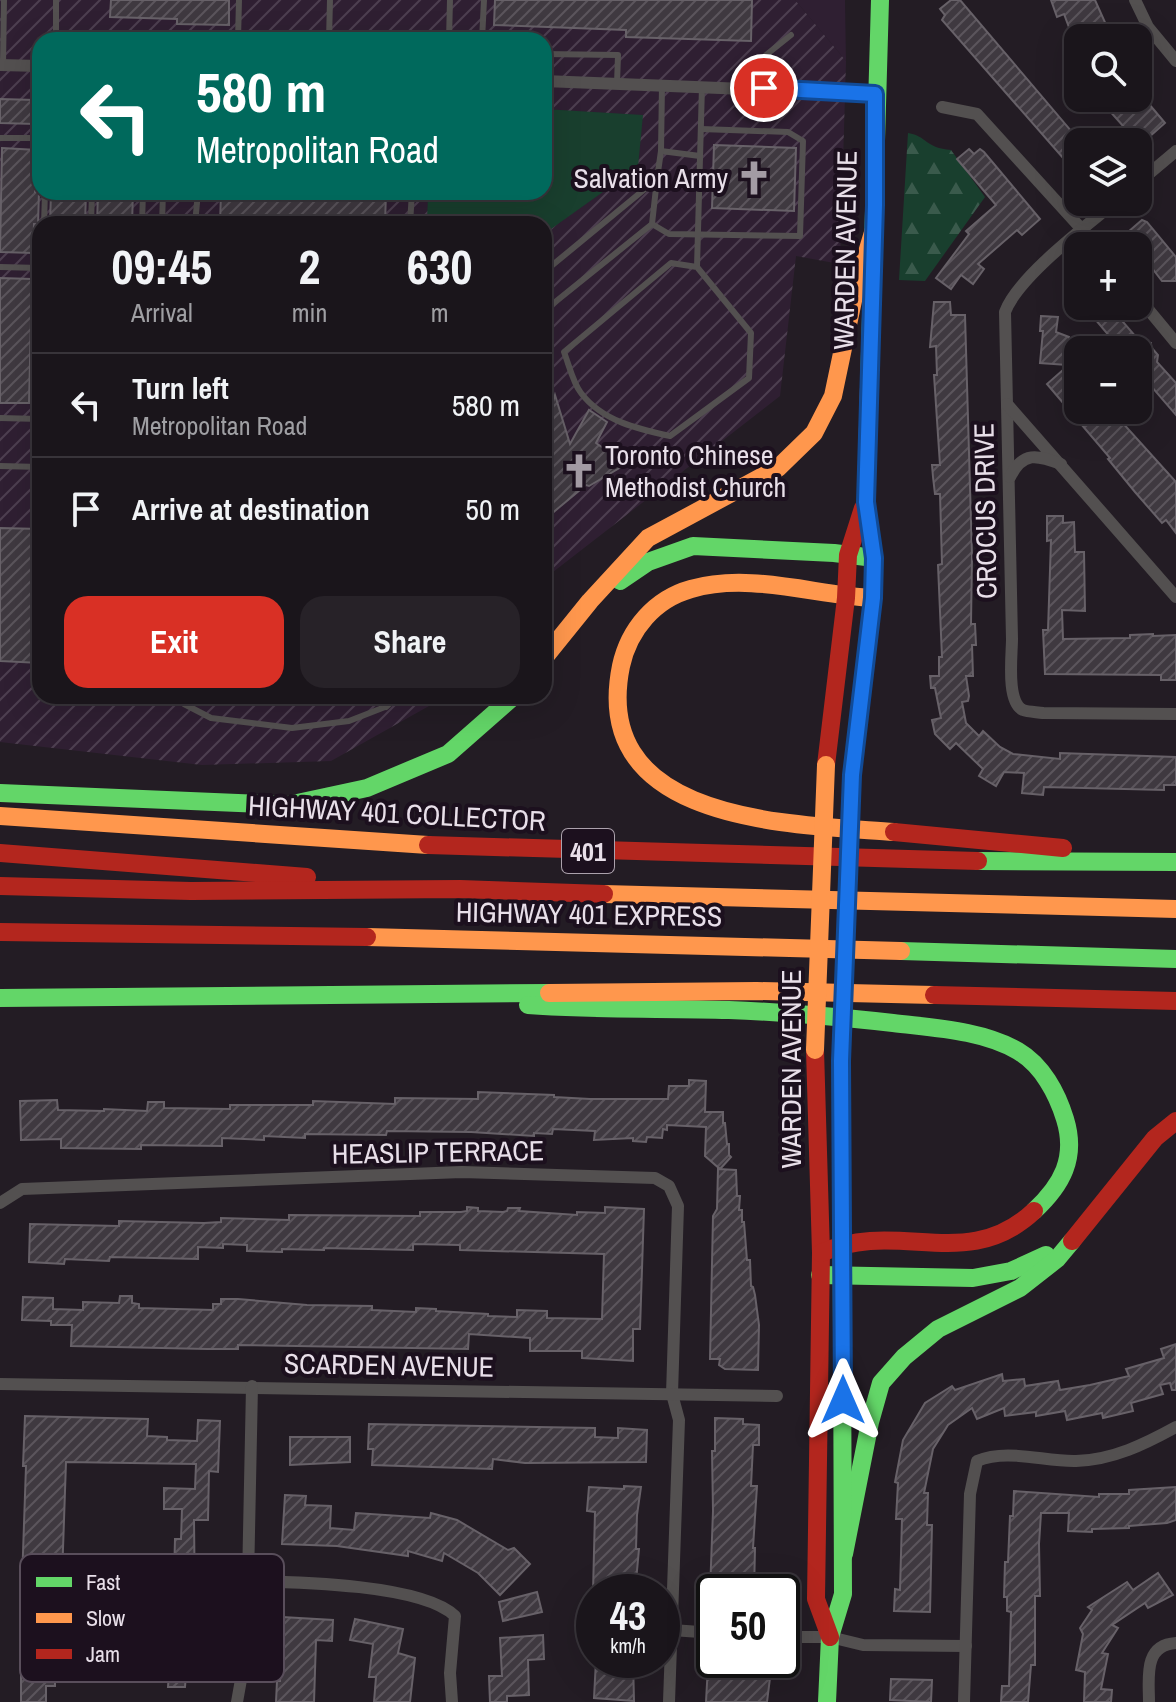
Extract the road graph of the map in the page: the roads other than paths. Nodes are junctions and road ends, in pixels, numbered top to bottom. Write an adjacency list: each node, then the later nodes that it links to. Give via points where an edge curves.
1 (4, 0): 17 (lane)
2 (56, 0): 9 (lane)
3 (239, 0): 10 (lane)
4 (330, 0): 11 (lane)
5 (450, 0): 12 (lane)
6 (484, 0): 13 (lane)
7 (880, 0): 24 (main road, WARDEN AVENUE)
8 (1135, 0): 16 (street, via 1148,27)
9 (56, 32)
10 (238, 32)
11 (329, 32)
12 (449, 32)
13 (482, 32)
14 (791, 35): 23 (lane, via 766,55)
15 (552, 54): 20 (lane, via 618,55)
16 (1176, 61)
17 (2, 65): 18 (street)
18 (32, 66)
19 (552, 81): 20 (street)
20 (617, 84): 21 (street)
21 (662, 85): 22 (street); 29 (lane)
22 (702, 86): 23 (street); 26 (lane)
23 (764, 88): 24 (street)
24 (875, 94): 36 (main road, WARDEN AVENUE)
25 (942, 107): 37 (street, via 977,114)
26 (701, 129): 31 (lane); 39 (lane, via 788,132 803,141 800,236)
27 (0, 138): 28 (lane)
28 (32, 138)
29 (661, 151): 31 (lane); 33 (lane)
30 (1176, 151): 32 (street)
31 (700, 156): 39 (lane)
32 (1152, 171)
33 (657, 179): 35 (lane); 40 (lane)
34 (1098, 216): 37 (street, CROCUS DRIVE)
35 (652, 224): 39 (lane, via 669,234); 44 (lane)
36 (874, 229): 54 (main road, WARDEN AVENUE); 60 (main road, via 852,304 844,365 814,435 778,468 648,538)
37 (1083, 229): 38 (street); 47 (street, CROCUS DRIVE, via 1010,299 1005,312)
38 (1085, 232)
39 (698, 236): 42 (lane)
40 (552, 265)
41 (0, 267): 43 (lane)
42 (697, 267): 42 (lane, via 751,333 749,378 670,436 628,426 596,408 579,392 564,352 671,263)
43 (32, 268)
44 (552, 305)
45 (1152, 314): 46 (street)
46 (1176, 343)
47 (1007, 404): 50 (street); 53 (street, CROCUS DRIVE)
48 (0, 418): 49 (lane)
49 (32, 419)
50 (1064, 465): 53 (street, via 1031,457 1017,463); 57 (street)
51 (0, 466): 52 (lane)
52 (32, 467)
53 (1009, 479): 67 (street, CROCUS DRIVE, via 1015,702 1022,710 1043,713)
54 (866, 502): 55 (main road, WARDEN AVENUE); 56 (main road, WARDEN AVENUE)
55 (848, 555): 56 (main road); 58 (main road, WARDEN AVENUE); 60 (main road, via 693,546 648,562)
56 (874, 558): 59 (main road, WARDEN AVENUE)
57 (1176, 597)
58 (846, 598): 59 (main road); 71 (main road, via 747,583 692,588 659,602 631,634 617,695 621,726 640,763 671,788 742,817); 84 (main road, WARDEN AVENUE, bridge, via 826,765 815,1050)
59 (873, 598): 83 (main road, WARDEN AVENUE, bridge, via 852,775 841,1061)
60 (590, 601): 61 (main road)
61 (552, 648)
62 (184, 704): 66 (lane, via 211,718 292,728 349,721)
63 (386, 704): 66 (lane)
64 (389, 704): 66 (lane)
65 (505, 704): 68 (main road, via 448,754 367,788 288,805)
66 (385, 707)
67 (1176, 714)
68 (0, 793)
69 (0, 816): 71 (main road, HIGHWAY 401 COLLECTOR / 401, via 468,848 978,861)
70 (0, 853): 73 (main road)
71 (1176, 860)
72 (0, 886): 73 (main road, HIGHWAY 401 EXPRESS / 401)
73 (460, 889): 74 (main road, HIGHWAY 401 EXPRESS / 401)
74 (1176, 909)
75 (0, 932): 76 (main road, HIGHWAY 401 EXPRESS, via 508,939)
76 (1176, 959)
77 (404, 993): 78 (main road); 79 (main road, via 757,991); 83 (main road, via 568,1008 841,1016 931,1028 1020,1052 1051,1084 1068,1134 1064,1175 1039,1207 1008,1232 969,1243)
78 (0, 998)
79 (1176, 1001)
80 (1176, 1121): 82 (main road, via 1155,1138)
81 (0, 1203): 89 (street, HEASLIP TERRACE, via 22,1189 462,1172 655,1178 669,1186 678,1206)
82 (1077, 1234): 86 (main road, via 1033,1263 998,1276); 93 (main road, via 1057,1259 1020,1288 938,1329 881,1383)
83 (842, 1243): 84 (main road); 86 (main road, WARDEN AVENUE)
84 (821, 1253): 85 (main road, WARDEN AVENUE)
85 (820, 1275): 86 (main road); 97 (main road, WARDEN AVENUE, via 816,1599)
86 (843, 1276): 93 (main road, WARDEN AVENUE)
87 (0, 1384): 88 (street, SCARDEN AVENUE)
88 (252, 1386): 89 (street, SCARDEN AVENUE); 92 (street)
89 (672, 1394): 90 (street, SCARDEN AVENUE); 94 (street, HEASLIP TERRACE, via 679,1420)
90 (777, 1396)
91 (1176, 1427): 99 (street, via 1097,1459 998,1456 977,1461 970,1494)
92 (249, 1554)
93 (844, 1554): 97 (main road, WARDEN AVENUE, via 843,1594)
94 (674, 1574)
95 (284, 1583): 103 (street, via 341,1585 445,1607 455,1616)
96 (800, 1637): 97 (street)
97 (830, 1637): 99 (street, via 863,1645); 105 (main road, WARDEN AVENUE)
98 (1176, 1643): 107 (street, via 1155,1650 1150,1659)
99 (966, 1646): 106 (street)
100 (670, 1678): 104 (street, HEASLIP TERRACE)
101 (241, 1682): 102 (street)
102 (237, 1702)
103 (452, 1702)
104 (669, 1702)
105 (827, 1702)
106 (964, 1702)
107 (1149, 1702)

